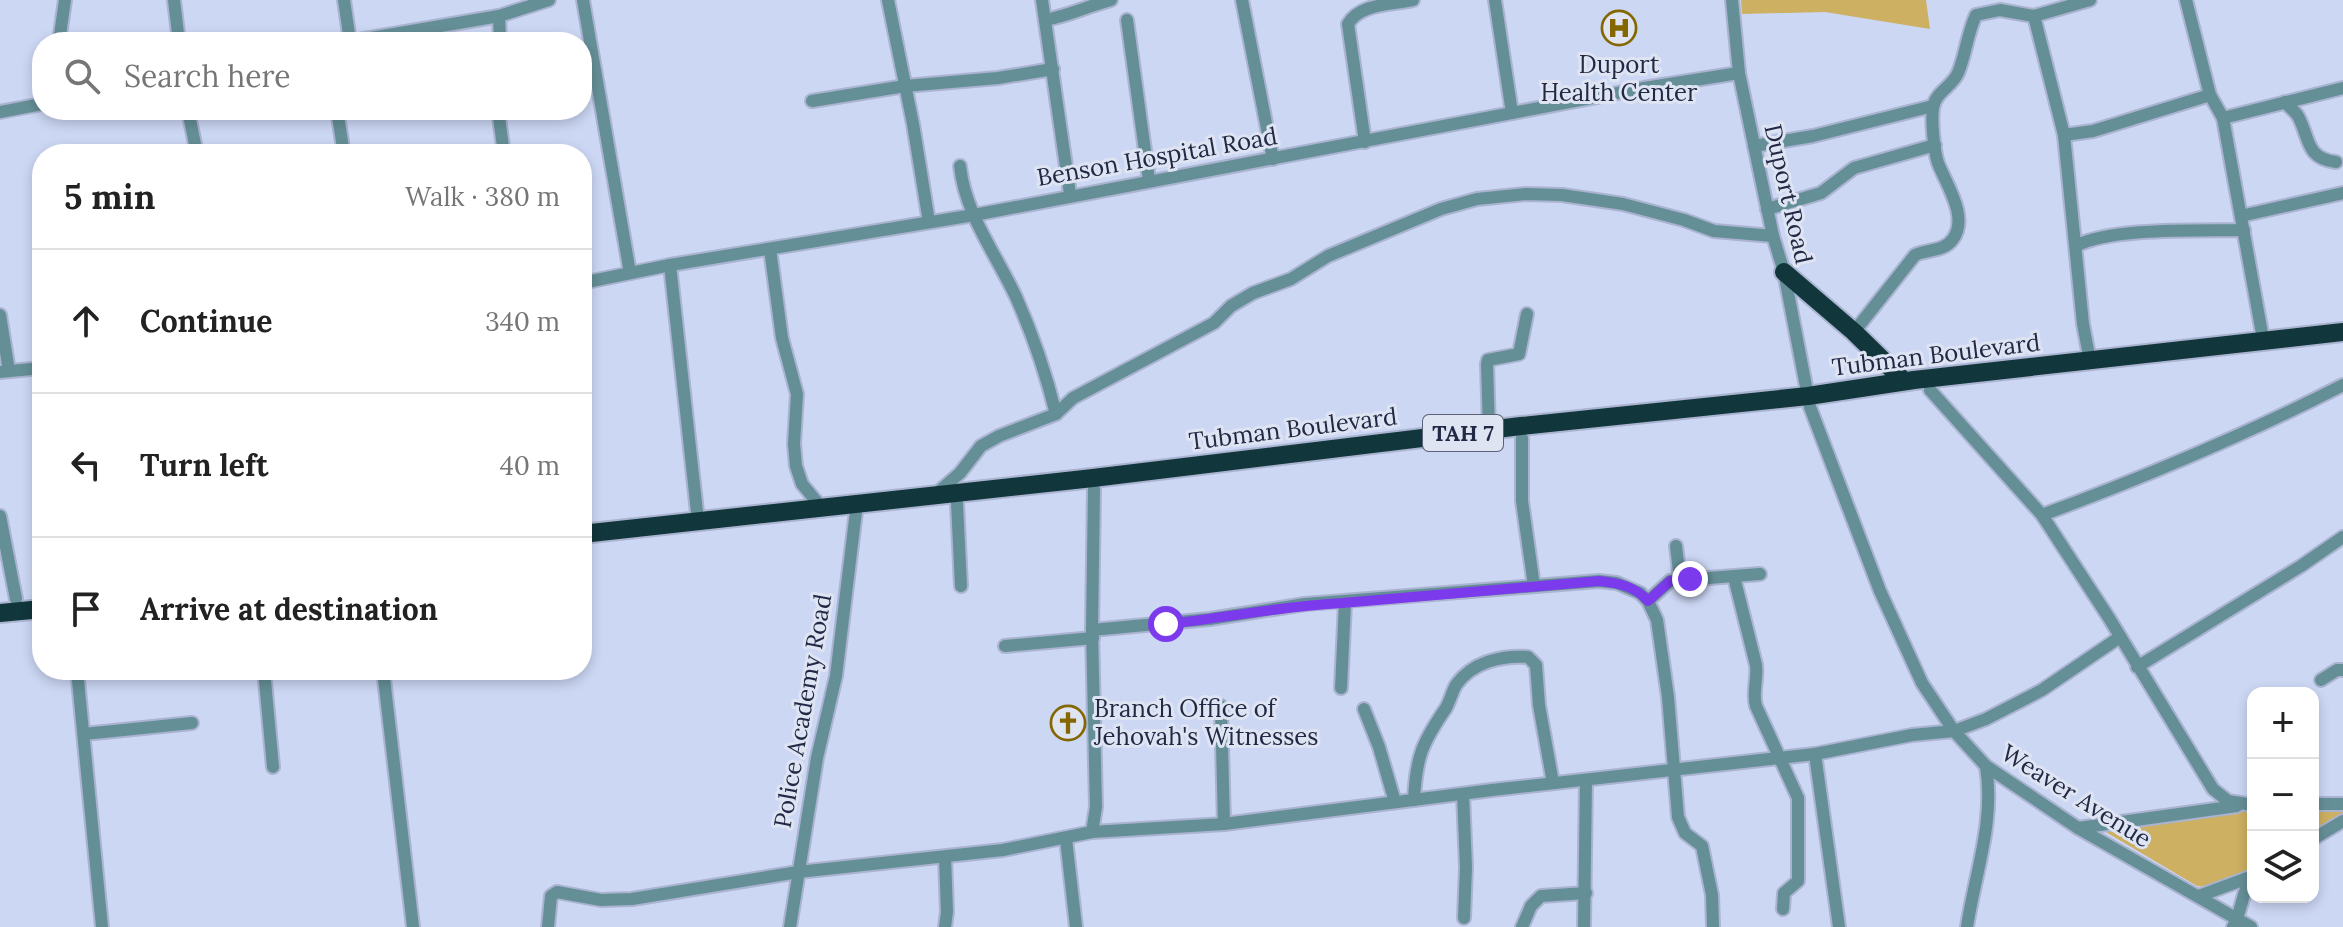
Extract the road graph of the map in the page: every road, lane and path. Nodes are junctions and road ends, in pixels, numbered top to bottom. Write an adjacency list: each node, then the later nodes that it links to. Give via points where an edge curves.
1 (65, 0): 21 (street)
2 (174, 0): 22 (street)
3 (344, 0): 23 (street)
4 (549, 0): 17 (street)
5 (583, 0): 26 (street)
6 (888, 0): 30 (street)
7 (1042, 0): 19 (street)
8 (1111, 0): 19 (street)
9 (1242, 0): 50 (street)
10 (1413, 0): 44 (street, via 1368,9 1348,24)
11 (1495, 0): 38 (street)
12 (1732, 0): 29 (street, Duport Road)
13 (1991, 0): 16 (street)
14 (2090, 0): 18 (street)
15 (2186, 0): 32 (street)
16 (1983, 13): 18 (street); 36 (street, via 1976,15 1969,30 1957,77)
17 (499, 16): 24 (street); 25 (street)
18 (2034, 16): 43 (street)
19 (1045, 20): 28 (street)
20 (1127, 20): 53 (street)
21 (60, 32)
22 (178, 32)
23 (348, 32)
24 (407, 32)
25 (500, 32)
26 (589, 32)
27 (592, 52): 66 (street)
28 (1053, 69): 30 (street); 55 (street)
29 (1739, 73): 38 (street, Benson Hospital Road); 49 (street, Duport Road)
30 (905, 86): 33 (street); 59 (street)
31 (2343, 88): 34 (street)
32 (2210, 95): 39 (street); 43 (street)
33 (812, 101)
34 (2285, 102): 39 (street); 51 (street, via 2297,115 2315,155)
35 (32, 106): 37 (street)
36 (1933, 106): 48 (street); 49 (street)
37 (0, 112)
38 (1512, 113): 44 (street, Benson Hospital Road)
39 (2223, 118): 60 (street)
40 (190, 120): 45 (street)
41 (339, 120): 46 (street)
42 (499, 120): 47 (street)
43 (2064, 135): 62 (street)
44 (1365, 142): 50 (street, Benson Hospital Road)
45 (195, 144)
46 (342, 144)
47 (503, 144)
48 (1935, 145): 56 (street, via 1854,168 1821,193); 70 (street, via 1959,218 1953,239 1915,255)
49 (1754, 146): 56 (street, Duport Road)
50 (1273, 159): 53 (street, Benson Hospital Road)
51 (2336, 162)
52 (960, 166): 57 (street)
53 (1149, 180): 55 (street, Benson Hospital Road)
54 (2343, 193): 58 (street)
55 (1070, 194): 57 (street, Benson Hospital Road)
56 (1767, 209): 61 (street, Duport Road)
57 (974, 215): 59 (street, Benson Hospital Road); 81 (street, via 1027,323)
58 (2245, 215)
59 (929, 222): 63 (street, Benson Hospital Road)
60 (2244, 230): 62 (street, via 2124,235); 72 (street)
61 (1773, 236): 65 (street, Duport Road); 81 (street, via 1714,231 1623,204 1562,195 1477,199 1369,238 1253,293 1214,323 1073,398)
62 (2076, 246): 74 (street)
63 (770, 249): 64 (street, Benson Hospital Road); 87 (street, via 782,338 797,394 796,466 802,484)
64 (670, 265): 66 (street, Benson Hospital Road); 91 (street)
65 (1784, 272): 70 (highway); 80 (street, Duport Road)
66 (630, 273): 67 (street, Benson Hospital Road)
67 (592, 281)
68 (1527, 314): 82 (street, via 1519,354 1488,360)
69 (0, 315): 76 (street)
70 (1854, 332): 77 (highway)
71 (2343, 332): 72 (highway, Tubman Boulevard / TAH 7)
72 (2263, 339): 74 (highway, Tubman Boulevard / TAH 7)
73 (2343, 343): 79 (highway, Tubman Boulevard / TAH 7)
74 (2090, 361): 77 (highway, Tubman Boulevard / TAH 7)
75 (32, 369): 76 (street)
76 (4, 371)
77 (1904, 381): 80 (highway, Tubman Boulevard / TAH 7)
78 (2343, 385): 89 (street, via 2159,471)
79 (1930, 390): 80 (highway, Tubman Boulevard / TAH 7); 89 (street)
80 (1809, 402): 82 (highway, Tubman Boulevard / TAH 7); 83 (highway, Tubman Boulevard / TAH 7); 120 (street, Weaver Avenue, via 1900,639)
81 (1056, 414): 85 (street, via 981,446)
82 (1489, 430): 85 (highway, Tubman Boulevard / TAH 7)
83 (1522, 438): 84 (highway, Tubman Boulevard / TAH 7); 100 (street, via 1522,501)
84 (1094, 489): 86 (highway, Tubman Boulevard / TAH 7); 107 (street)
85 (936, 494): 88 (highway, Tubman Boulevard / TAH 7)
86 (957, 503): 88 (highway, Tubman Boulevard / TAH 7); 99 (street)
87 (822, 508): 88 (highway, Tubman Boulevard / TAH 7); 91 (highway, Tubman Boulevard / TAH 7)
88 (856, 509): 94 (highway, Tubman Boulevard / TAH 7); 143 (street, Police Academy Road, via 836,676)
89 (2042, 515): 108 (street)
90 (0, 516): 102 (street)
91 (698, 521): 92 (highway, Tubman Boulevard / TAH 7)
92 (592, 533)
93 (2343, 537): 110 (street)
94 (592, 545)
95 (1676, 546): 98 (street)
96 (1760, 574): 97 (street)
97 (1734, 577): 98 (street); 123 (street, via 1756,665 1753,695)
98 (1680, 579): 103 (street, via 1666,583)
99 (961, 586)
100 (1534, 586): 103 (street, via 1617,583); 104 (street)
101 (32, 598): 102 (highway)
102 (8, 600)
103 (1648, 601): 126 (street, via 1657,620)
104 (1345, 603): 107 (street); 116 (street)
105 (32, 610): 106 (highway)
106 (0, 613)
107 (1092, 634): 109 (street); 139 (street)
108 (2120, 637): 110 (street); 120 (street, via 2042,690)
109 (1005, 646)
110 (2137, 667): 134 (street, via 2213,789 2228,801)
111 (2343, 670): 115 (street)
112 (78, 680): 121 (street)
113 (265, 680): 125 (street)
114 (384, 680): 152 (street)
115 (2321, 680)
116 (1341, 688)
117 (1221, 706): 137 (street)
118 (1364, 709): 131 (street)
119 (192, 723): 121 (street)
120 (1954, 731): 122 (street); 124 (street, Weaver Avenue)
121 (84, 734): 151 (street)
122 (1815, 754): 123 (street); 160 (street)
123 (1778, 756): 126 (street); 148 (street, via 1798,798 1800,817 1798,881 1784,893)
124 (1986, 766): 138 (street, Weaver Avenue); 161 (street, via 1988,825)
125 (273, 767)
126 (1673, 769): 127 (street); 159 (street, via 1678,817 1685,833 1702,846)
127 (1586, 780): 128 (street); 146 (street)
128 (1553, 783): 129 (street); 130 (street, via 1536,665 1528,657 1510,657 1478,666 1456,686 1421,751)
129 (1463, 794): 130 (street); 149 (street)
130 (1414, 800): 131 (street)
131 (1395, 802): 137 (street)
132 (2319, 804): 133 (street)
133 (2343, 804)
134 (2247, 805)
135 (2247, 805): 138 (street)
136 (2343, 821): 140 (street)
137 (1224, 824): 139 (street)
138 (2078, 828): 147 (street, Weaver Avenue)
139 (1092, 832): 141 (street)
140 (2319, 835)
141 (1066, 839): 142 (street); 156 (street)
142 (945, 857): 143 (street); 155 (street)
143 (798, 872): 153 (street, via 632,899 557,892 551,896); 154 (street, Police Academy Road)
144 (2247, 879): 147 (street)
145 (2247, 885): 150 (street)
146 (1586, 893): 157 (street, via 1541,896); 158 (street)
147 (2199, 896): 150 (street, Weaver Avenue)
148 (1783, 909)
149 (1464, 918)
150 (2235, 922): 162 (street, Weaver Avenue)
151 (102, 927)
152 (413, 927)
153 (548, 927)
154 (790, 927)
155 (945, 927)
156 (1076, 927)
157 (1522, 927)
158 (1584, 927)
159 (1713, 927)
160 (1839, 927)
161 (1967, 927)
162 (2251, 927)

